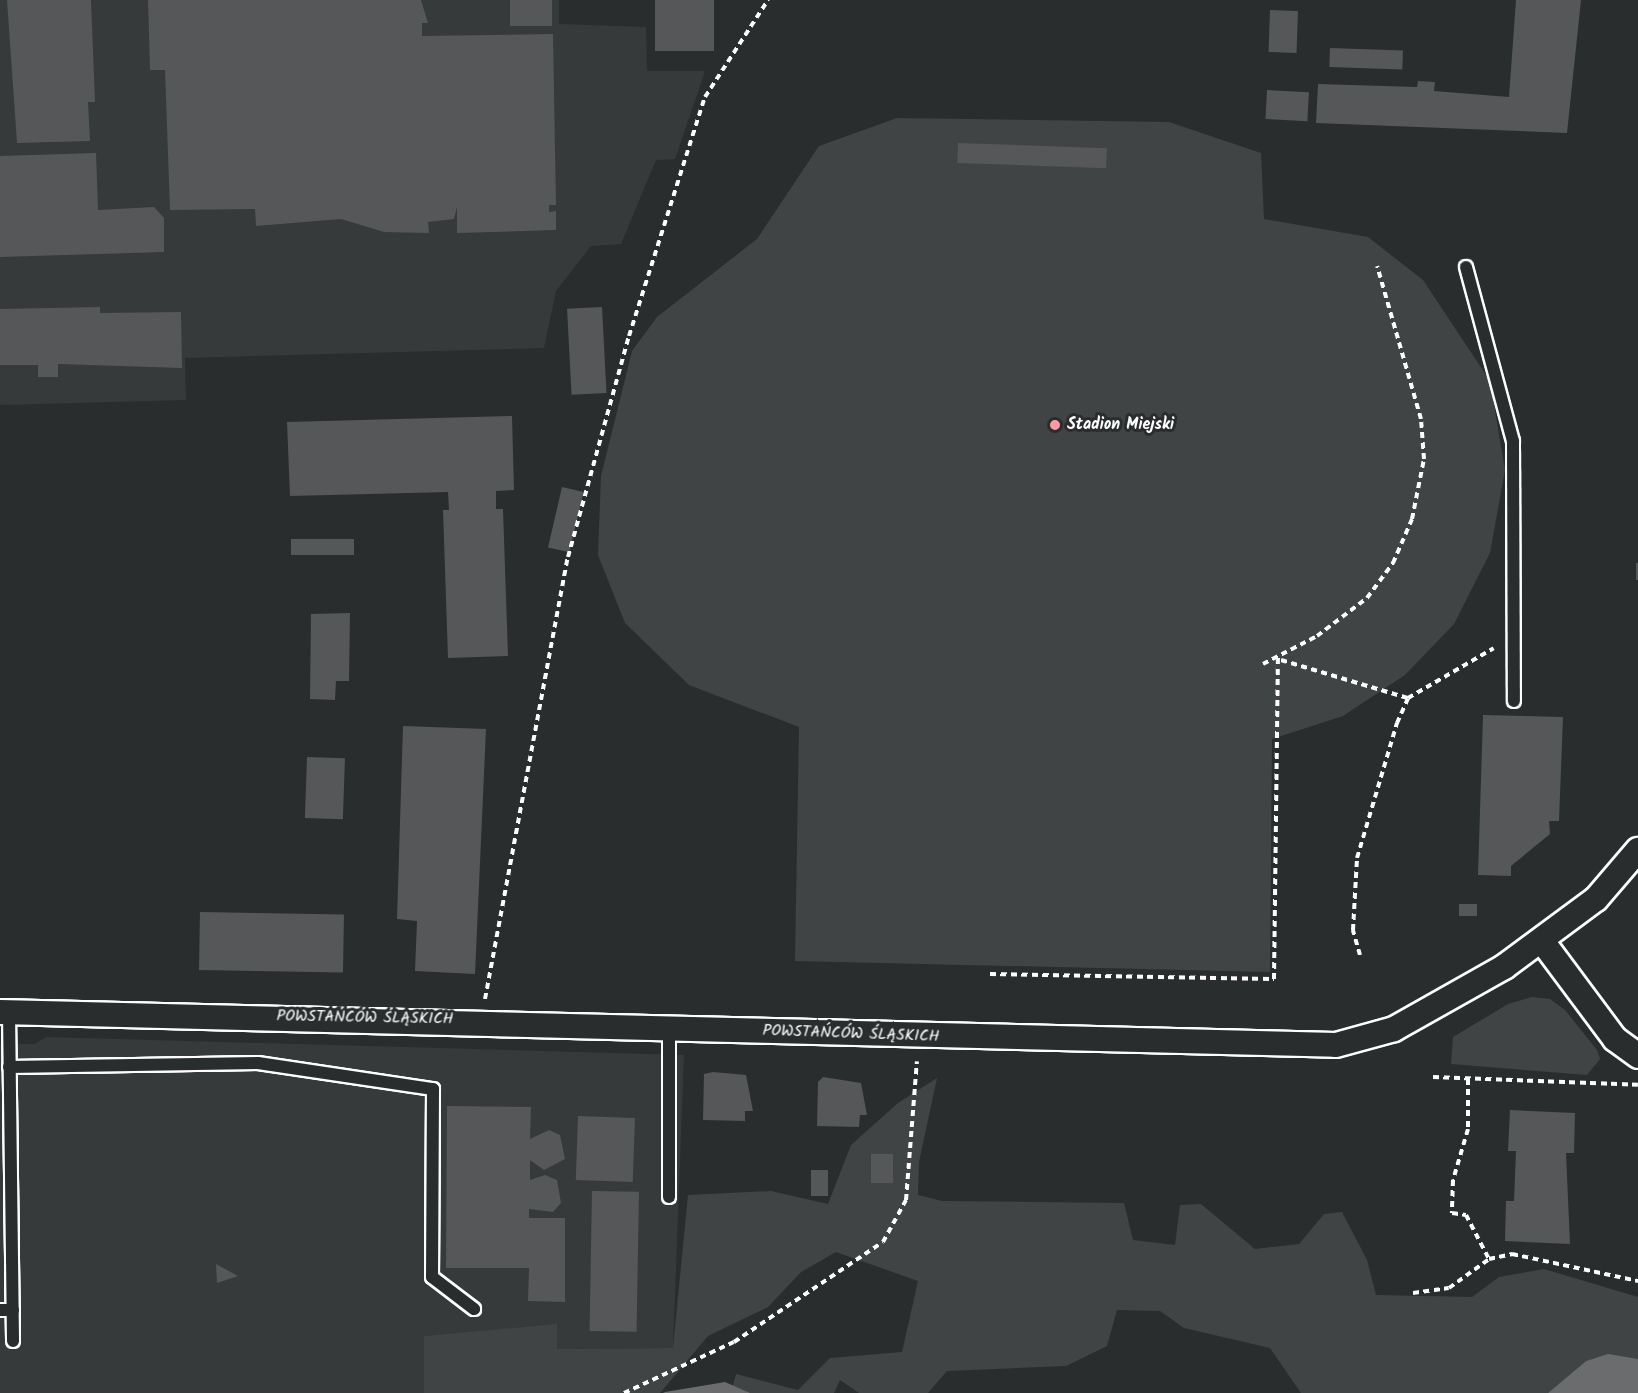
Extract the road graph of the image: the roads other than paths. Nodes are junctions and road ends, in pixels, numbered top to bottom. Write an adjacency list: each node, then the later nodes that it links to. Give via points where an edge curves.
1 (1466, 267): 2 (lane, via 1513,441)
2 (1514, 701)
3 (1638, 850): 4 (street, POWSTAŃCÓW ŚLĄSKICH, via 1596,899)
4 (1542, 941): 6 (street, POWSTAŃCÓW ŚLĄSKICH, via 1418,1018 1336,1045 919,1037); 7 (street, via 1615,1039)
5 (4, 1012): 6 (street, POWSTAŃCÓW ŚLĄSKICH); 8 (lane)
6 (669, 1027): 9 (lane)
7 (1638, 1056)
8 (9, 1067): 10 (lane, via 258,1064 433,1089 432,1277); 12 (lane)
9 (669, 1197)
10 (474, 1309)
11 (0, 1310): 12 (lane)
12 (13, 1310): 13 (lane)
13 (14, 1341)

